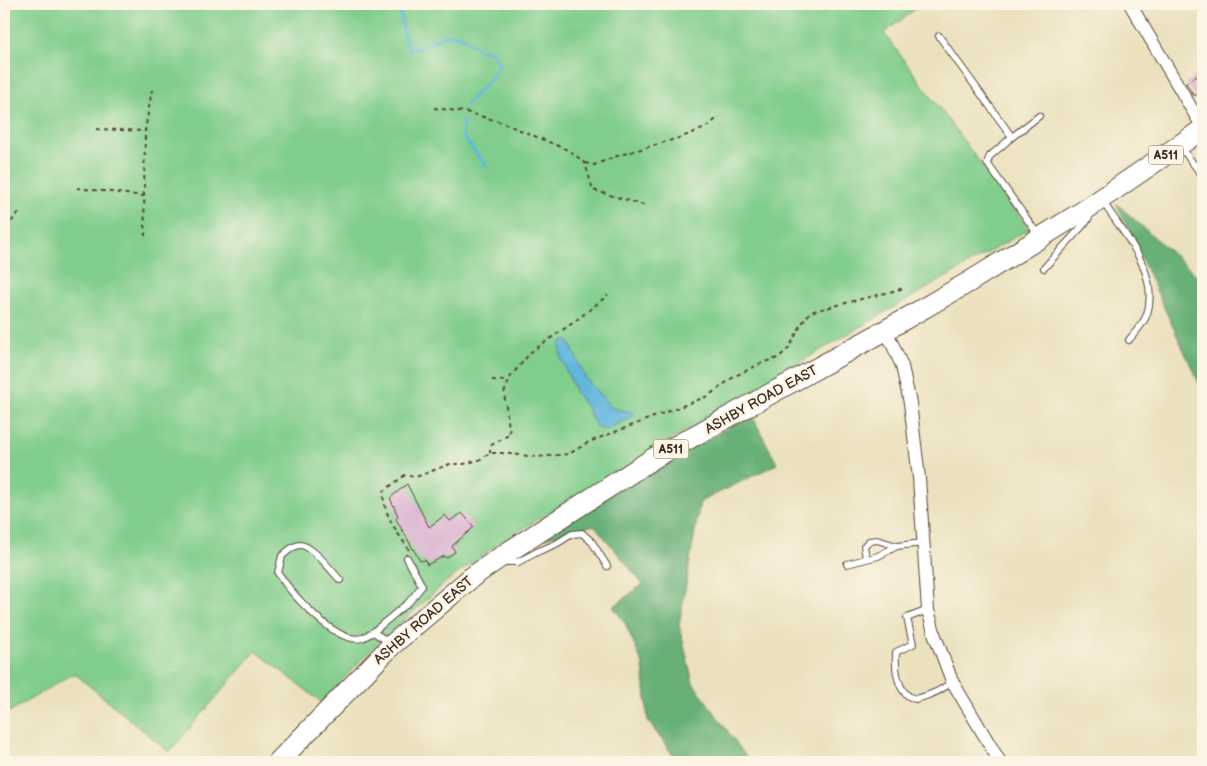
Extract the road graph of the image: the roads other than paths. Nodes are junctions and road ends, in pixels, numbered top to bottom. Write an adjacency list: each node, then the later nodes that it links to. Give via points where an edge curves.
1 (1130, 4): 4 (street)
2 (939, 36): 5 (lane)
3 (1039, 116): 5 (lane)
4 (1203, 129): 6 (highway, ASHBY ROAD EAST / A511)
5 (1012, 137): 9 (lane, via 990,156 987,163)
6 (1180, 146): 7 (lane); 8 (highway, ASHBY ROAD EAST / A511)
7 (1203, 176)
8 (1099, 200): 9 (highway, ASHBY ROAD EAST / A511); 10 (lane, via 1087,222); 12 (lane, via 1134,250 1148,279 1146,316)
9 (1041, 238): 11 (highway, ASHBY ROAD EAST / A511)
10 (1044, 268)
11 (886, 330): 13 (street, via 902,366 910,403 919,478); 15 (highway, ASHBY ROAD EAST / A511, via 654,458)
12 (1129, 340)
13 (922, 543): 14 (lane); 21 (street)
14 (897, 546): 17 (lane); 17 (lane, via 869,540 864,546)
15 (505, 554): 19 (lane, via 509,562 518,562 572,534 582,533 592,542); 23 (highway, ASHBY ROAD EAST / A511, via 472,577)
16 (410, 557): 22 (lane, via 422,586 409,602)
17 (866, 558): 18 (lane)
18 (847, 564)
19 (607, 566)
20 (340, 580): 22 (lane, via 301,545 282,556 278,573 322,623 345,636 361,638)
21 (928, 610): 24 (street); 24 (lane, via 907,618 913,644 896,652 899,683 905,694 915,699 944,689)
22 (372, 632): 23 (lane)
23 (393, 644): 25 (highway, ASHBY ROAD EAST / A511)
24 (952, 681): 26 (street)
25 (278, 762)
26 (1000, 762)

